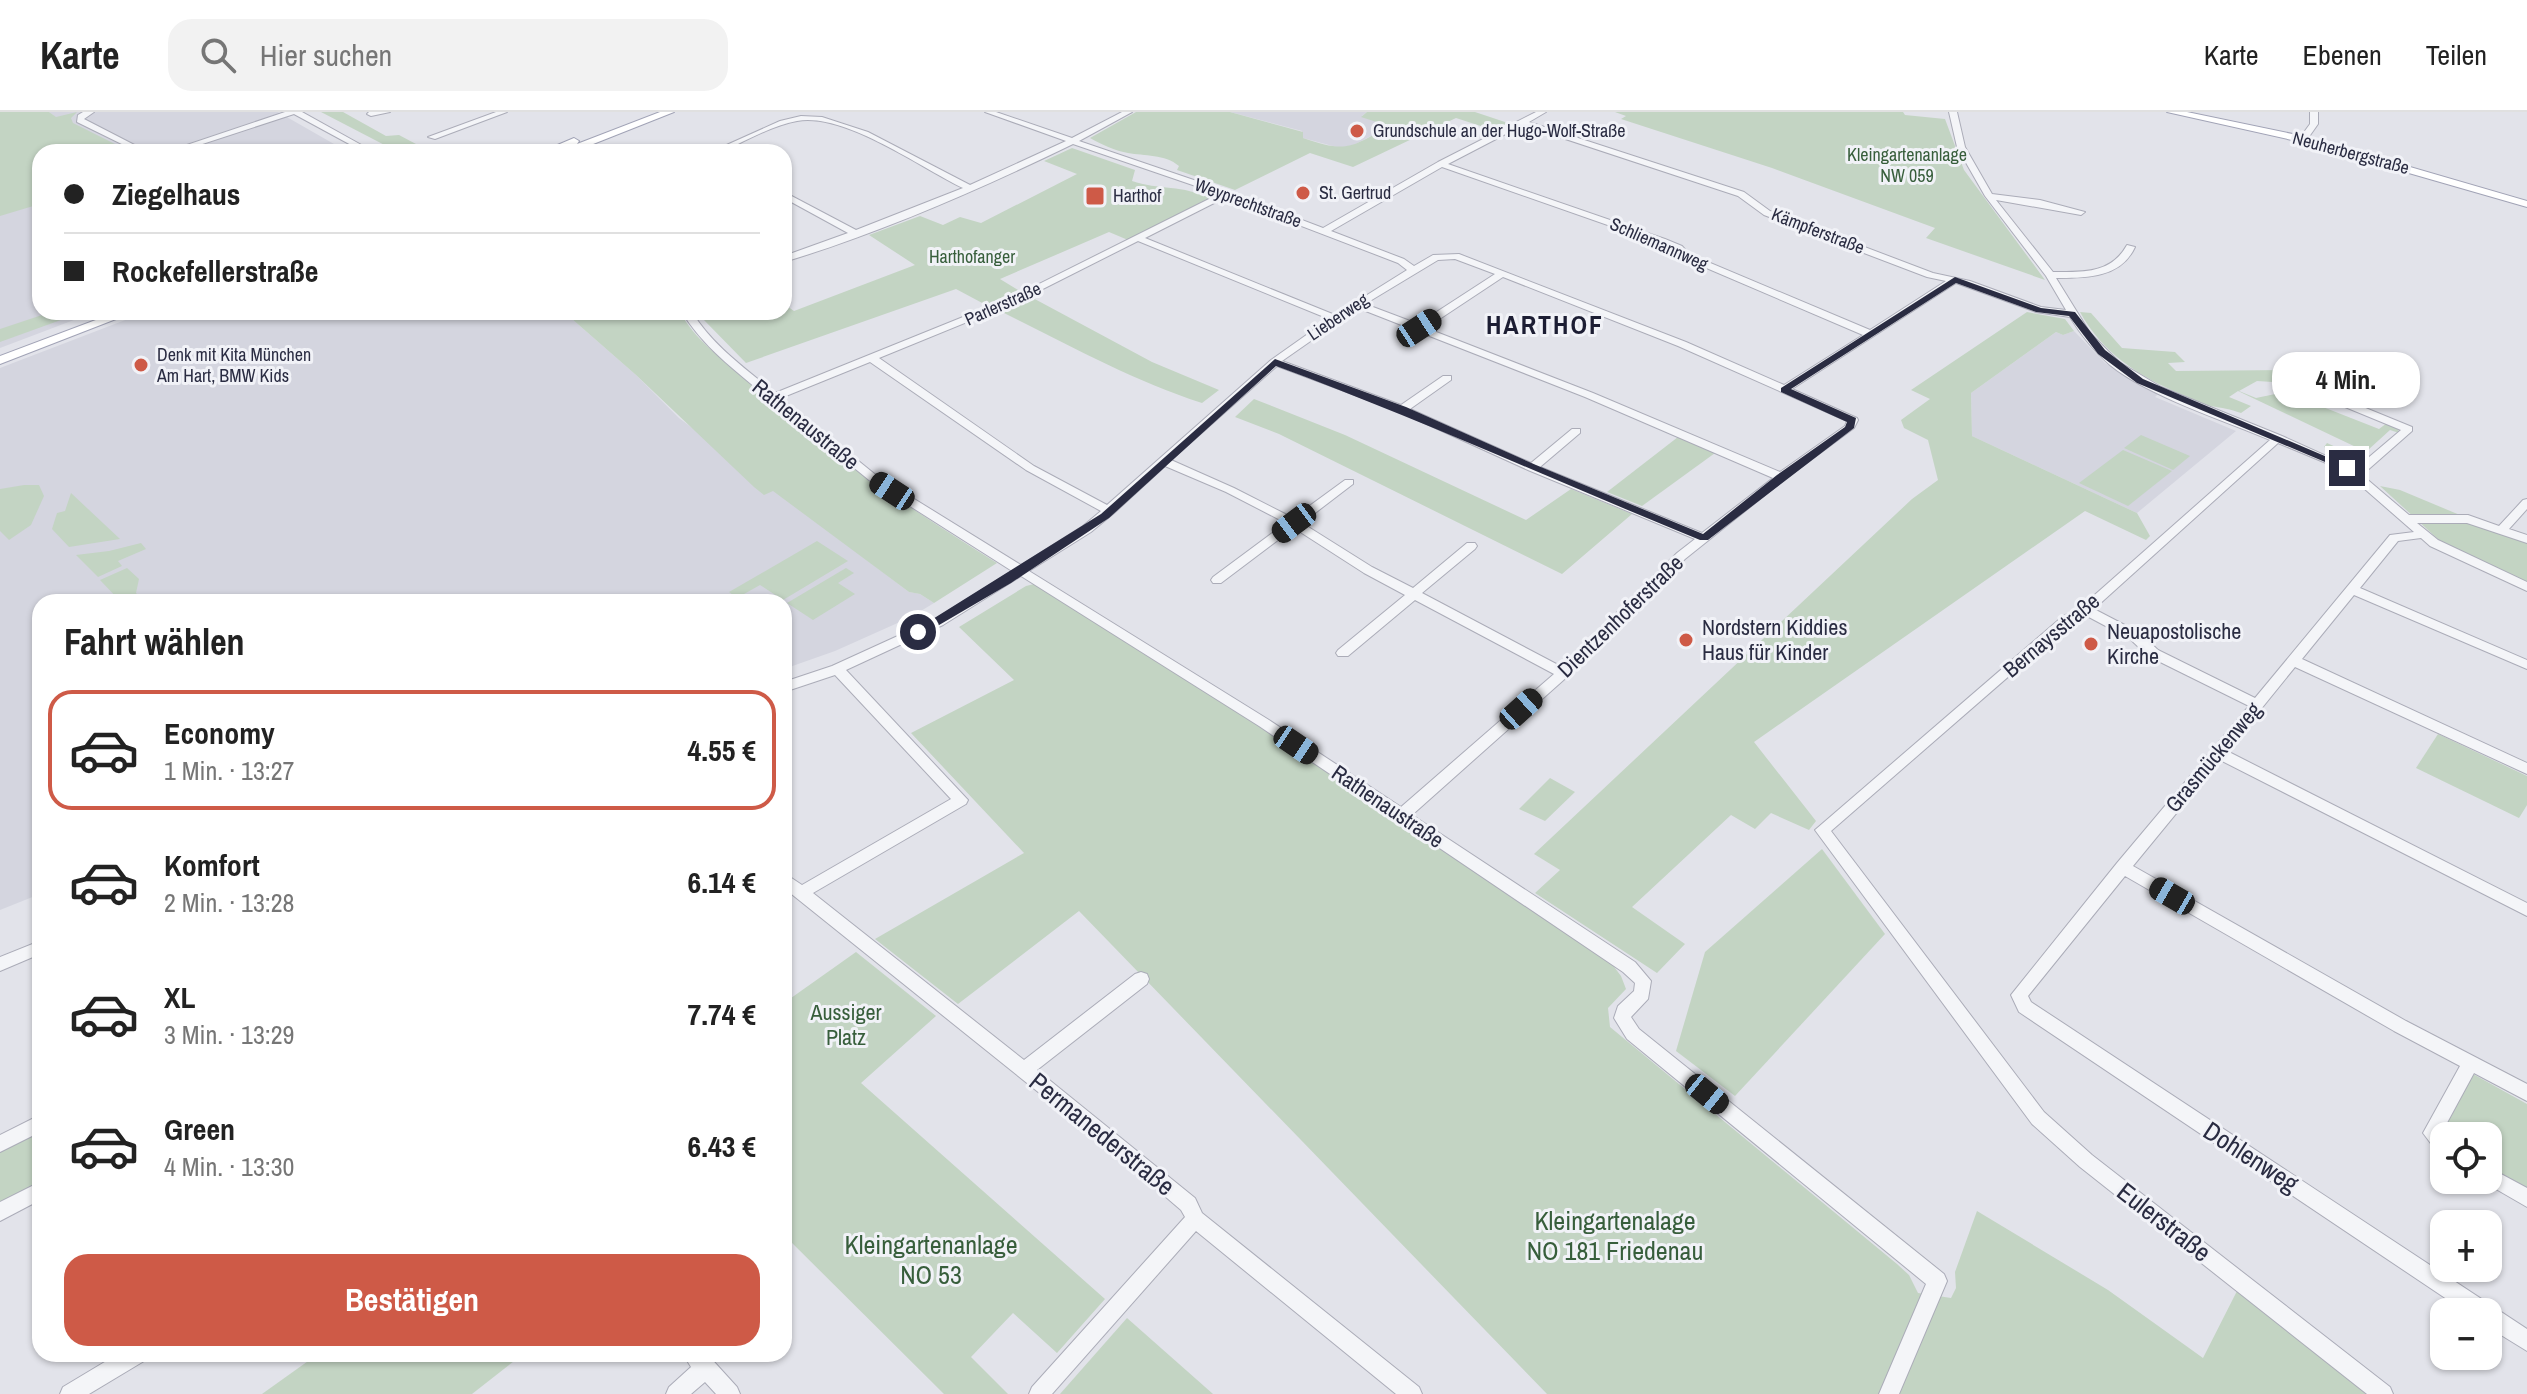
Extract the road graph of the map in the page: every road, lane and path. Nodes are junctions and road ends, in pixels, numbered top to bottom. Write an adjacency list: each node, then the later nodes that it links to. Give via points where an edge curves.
1 (90, 112): 20 (street, via 80,120)
2 (295, 112): 21 (street); 22 (street)
3 (374, 112): 4 (street)
4 (386, 112)
5 (471, 112): 15 (street)
6 (503, 112): 15 (street)
7 (651, 112): 23 (main road)
8 (669, 112): 24 (main road)
9 (989, 112): 19 (street, Weyprechtstraße)
10 (1128, 112): 19 (street)
11 (1542, 112): 16 (street)
12 (1953, 112): 29 (street, via 1961,147)
13 (2172, 112): 18 (main road, Neuherbergstraße)
14 (2314, 112): 18 (street, via 2314,124)
15 (486, 119): 17 (street)
16 (1522, 122): 26 (street); 41 (street, Kämpferstraße, via 1741,194 1767,213)
17 (432, 137)
18 (2303, 139): 31 (main road, Neuherbergstraße)
19 (1074, 141): 27 (street); 28 (street, Weyprechtstraße)
20 (128, 144)
21 (195, 144)
22 (355, 144)
23 (567, 144)
24 (585, 144)
25 (736, 144): 27 (street, via 804,118 873,137)
26 (1441, 164): 33 (street); 49 (street, Schliemannweg, via 1662,241)
27 (970, 188): 34 (street)
28 (1226, 194): 33 (street, Weyprechtstraße); 35 (street, Parlerstraße)
29 (1989, 196): 32 (street); 40 (street)
30 (792, 199): 34 (street)
31 (2527, 204)
32 (2081, 212)
33 (1325, 231): 38 (street, Weyprechtstraße)
34 (854, 233): 37 (street)
35 (1140, 239): 44 (street); 51 (street, Parlerstraße)
36 (2130, 247): 40 (street, via 2107,269)
37 (792, 256)
38 (1413, 270): 39 (street, Lieberweg, via 1446,254); 42 (street, Lieberweg)
39 (1503, 273): 48 (street); 55 (street, Dientzenhoferstraße)
40 (2050, 275): 43 (street)
41 (1955, 280): 43 (street, Kämpferstraße, via 2039,310); 49 (street)
42 (1357, 304): 44 (street, Lieberweg); 48 (street)
43 (2072, 314): 59 (street, via 2102,352 2140,381)
44 (1335, 318): 52 (street, Lieberweg)
45 (97, 320): 50 (main road)
46 (106, 320): 50 (main road)
47 (693, 320): 56 (street, Rathenaustraße, via 706,339)
48 (1419, 328): 63 (street)
49 (1872, 335): 55 (street)
50 (0, 358)
51 (873, 359): 56 (street, Parlerstraße); 66 (street, via 1030,468)
52 (1275, 362): 57 (street); 60 (street, Lieberweg)
53 (1447, 378): 57 (street)
54 (2298, 384): 62 (street, via 2408,429)
55 (1784, 390): 63 (street, Dientzenhoferstraße, via 1853,420)
56 (772, 398): 74 (street, Rathenaustraße, via 873,478)
57 (1402, 409): 61 (street)
58 (1576, 431): 61 (street)
59 (2278, 438): 62 (street); 79 (street, Bernaysstraße)
60 (1163, 461): 66 (street, Lieberweg); 68 (street)
61 (1532, 468): 71 (street)
62 (2357, 474): 67 (street)
63 (1781, 477): 71 (street, Dientzenhoferstraße)
64 (1349, 482): 68 (street)
65 (2527, 502): 69 (street)
66 (1110, 511): 74 (street, Lieberweg)
67 (2406, 519): 69 (street, via 2468,519); 70 (street)
68 (1294, 523): 75 (street); 78 (street)
69 (2503, 529): 72 (street)
70 (2422, 534): 76 (street, via 2449,553); 77 (street, Grasmückenweg, via 2394,538)
71 (1704, 538): 84 (street, Dientzenhoferstraße)
72 (2527, 539)
73 (1471, 546): 78 (street)
74 (1020, 572): 83 (street, Lieberweg, via 939,622); 89 (street, Rathenaustraße)
75 (1217, 580)
76 (2527, 587)
77 (2352, 589): 81 (street, Grasmückenweg); 82 (street)
78 (1413, 594): 80 (street); 84 (street)
79 (2085, 610): 86 (street, via 2135,636 2153,653); 90 (street, Bernaysstraße, via 2066,620)
80 (1343, 653)
81 (2292, 660): 86 (street, Grasmückenweg); 88 (street)
82 (2527, 665)
83 (837, 669): 85 (street, Lieberweg); 93 (street, via 961,800)
84 (1563, 673): 89 (street, Dientzenhoferstraße)
85 (792, 684)
86 (2257, 704): 87 (street, Grasmückenweg)
87 (2217, 752): 91 (street, Grasmückenweg); 94 (street)
88 (2527, 769)
89 (1402, 815): 121 (street, Rathenaustraße, via 1629,967 1643,981 1642,994 1622,1018 1633,1034 1937,1281)
90 (1822, 830): 122 (street, Eulerstraße, via 2051,1132)
91 (2122, 867): 98 (street, Grasmückenweg, via 2021,990); 99 (street)
92 (792, 886): 93 (street, Permanederstraße)
93 (801, 893): 100 (street, Permanederstraße)
94 (2527, 910)
95 (32, 950): 96 (street)
96 (0, 964)
97 (1141, 979): 100 (street)
98 (2020, 1000): 110 (street, Dohlenweg)
99 (2470, 1064): 101 (street); 102 (street)
100 (1024, 1070): 109 (street, Permanederstraße, via 1188,1204)
101 (2527, 1093)
102 (2438, 1122)
103 (32, 1127): 104 (street)
104 (0, 1144)
105 (2502, 1183): 107 (street)
106 (32, 1195): 108 (street)
107 (2527, 1198)
108 (0, 1212)
109 (1195, 1219): 119 (street); 120 (street, Permanederstraße)
110 (2462, 1298)
111 (2502, 1325): 112 (street, Dohlenweg)
112 (2527, 1341)
113 (124, 1362): 116 (street)
114 (698, 1362): 117 (street)
115 (700, 1362): 118 (street)
116 (70, 1394)
117 (676, 1394)
118 (730, 1394)
119 (1039, 1394)
120 (1412, 1394)
121 (1889, 1394)
122 (2383, 1394)

